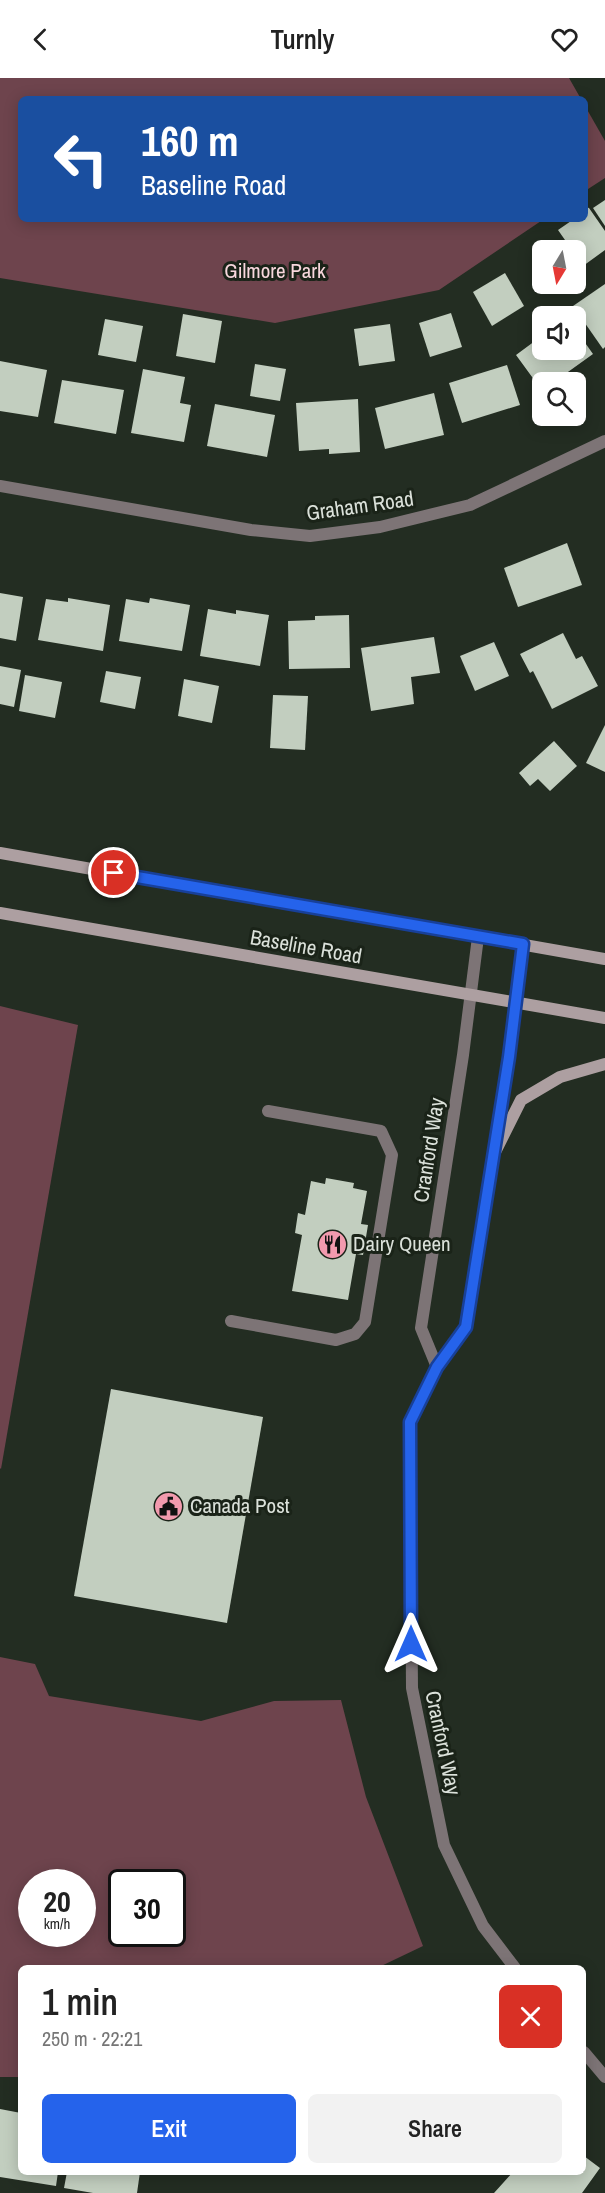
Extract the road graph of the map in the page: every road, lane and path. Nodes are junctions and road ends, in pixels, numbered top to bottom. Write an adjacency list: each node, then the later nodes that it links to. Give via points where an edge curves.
1 (604, 444): 2 (street, Graham Road, via 470,505 380,527 310,536 251,530)
2 (0, 486)
3 (0, 853): 5 (main road, Baseline Road)
4 (0, 913): 8 (main road, Baseline Road)
5 (478, 937): 6 (main road, Baseline Road); 8 (street, Cranford Way)
6 (523, 944): 7 (main road, Baseline Road); 9 (street, Cranford Way)
7 (605, 959)
8 (470, 996): 9 (main road, Baseline Road); 15 (street, Cranford Way, via 421,1328)
9 (515, 1003): 10 (main road, Baseline Road); 13 (street, Cranford Way)
10 (605, 1018)
11 (605, 1064): 13 (main road, via 560,1077 521,1100)
12 (268, 1112): 14 (street, via 381,1131 392,1155 365,1322 355,1334 336,1340)
13 (494, 1154): 15 (street, Cranford Way, via 466,1327)
14 (231, 1322)
15 (437, 1367): 16 (street, Cranford Way, via 410,1422 411,1688 444,1845 483,1926)
16 (513, 1965)
17 (586, 2054): 18 (street)
18 (605, 2077)

